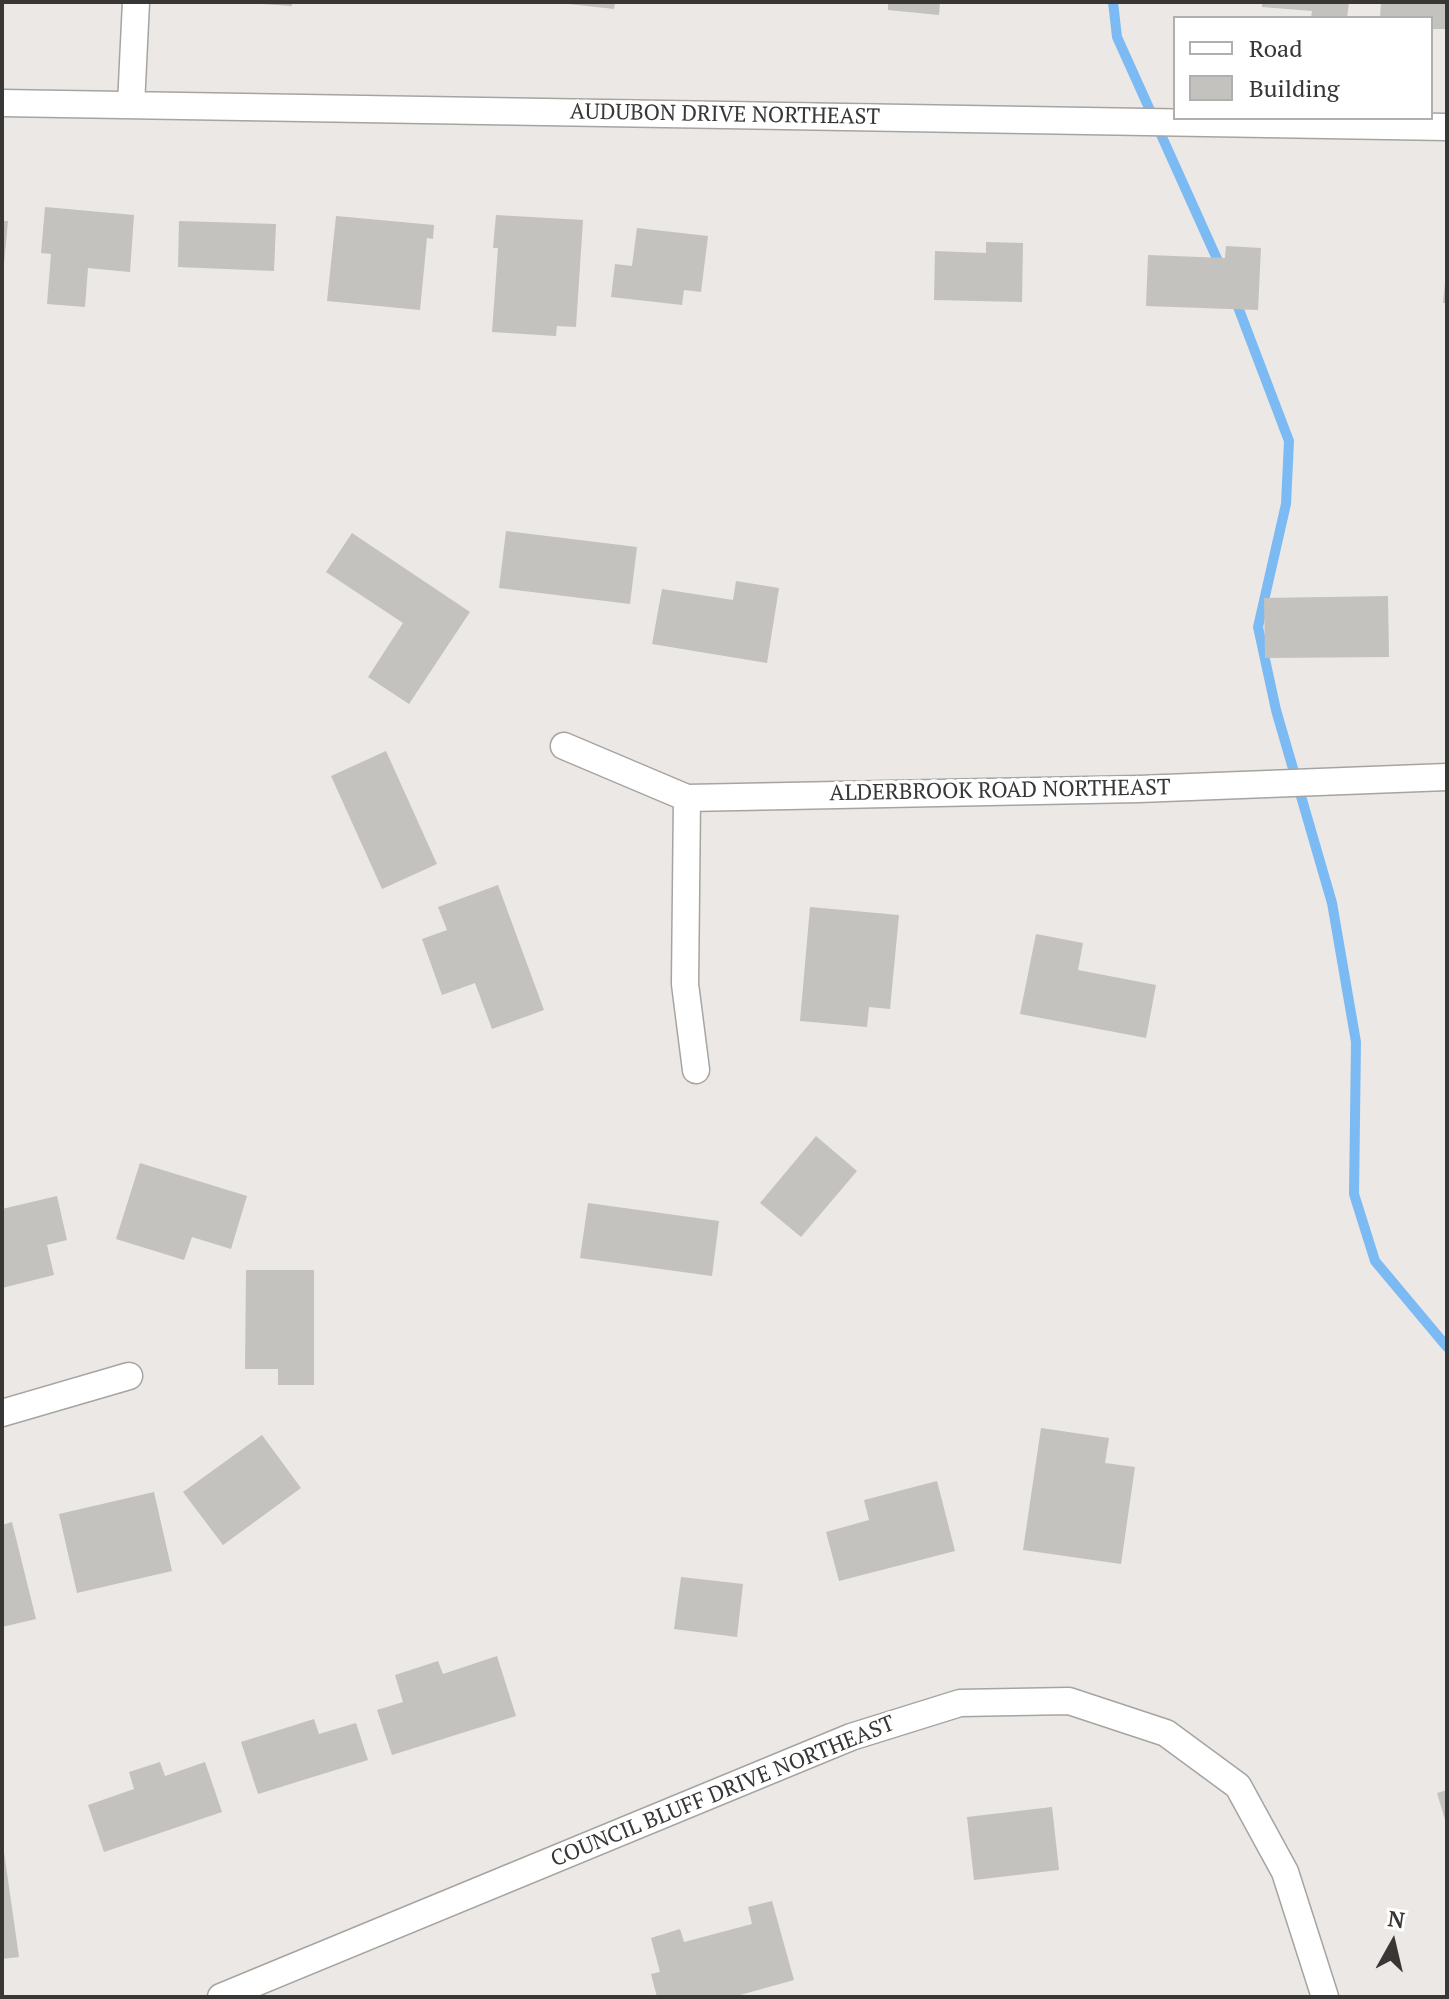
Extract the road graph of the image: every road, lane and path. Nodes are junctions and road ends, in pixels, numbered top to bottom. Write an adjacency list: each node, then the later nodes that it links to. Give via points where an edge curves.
1 (136, 2): 3 (street)
2 (2, 103): 3 (street, AUDUBON DRIVE NORTHEAST)
3 (131, 105): 4 (street, AUDUBON DRIVE NORTHEAST)
4 (1447, 127)
5 (564, 746): 7 (street, ALDERBROOK ROAD NORTHEAST)
6 (1447, 777): 7 (street, ALDERBROOK ROAD NORTHEAST)
7 (687, 798): 8 (street, via 685,984)
8 (696, 1070)
9 (129, 1376): 10 (street)
10 (2, 1413)
11 (221, 1997): 12 (street, COUNCIL BLUFF DRIVE NORTHEAST, via 851,1737 960,1703 1069,1701 1166,1733 1238,1786 1285,1872)
12 (1325, 1997)

